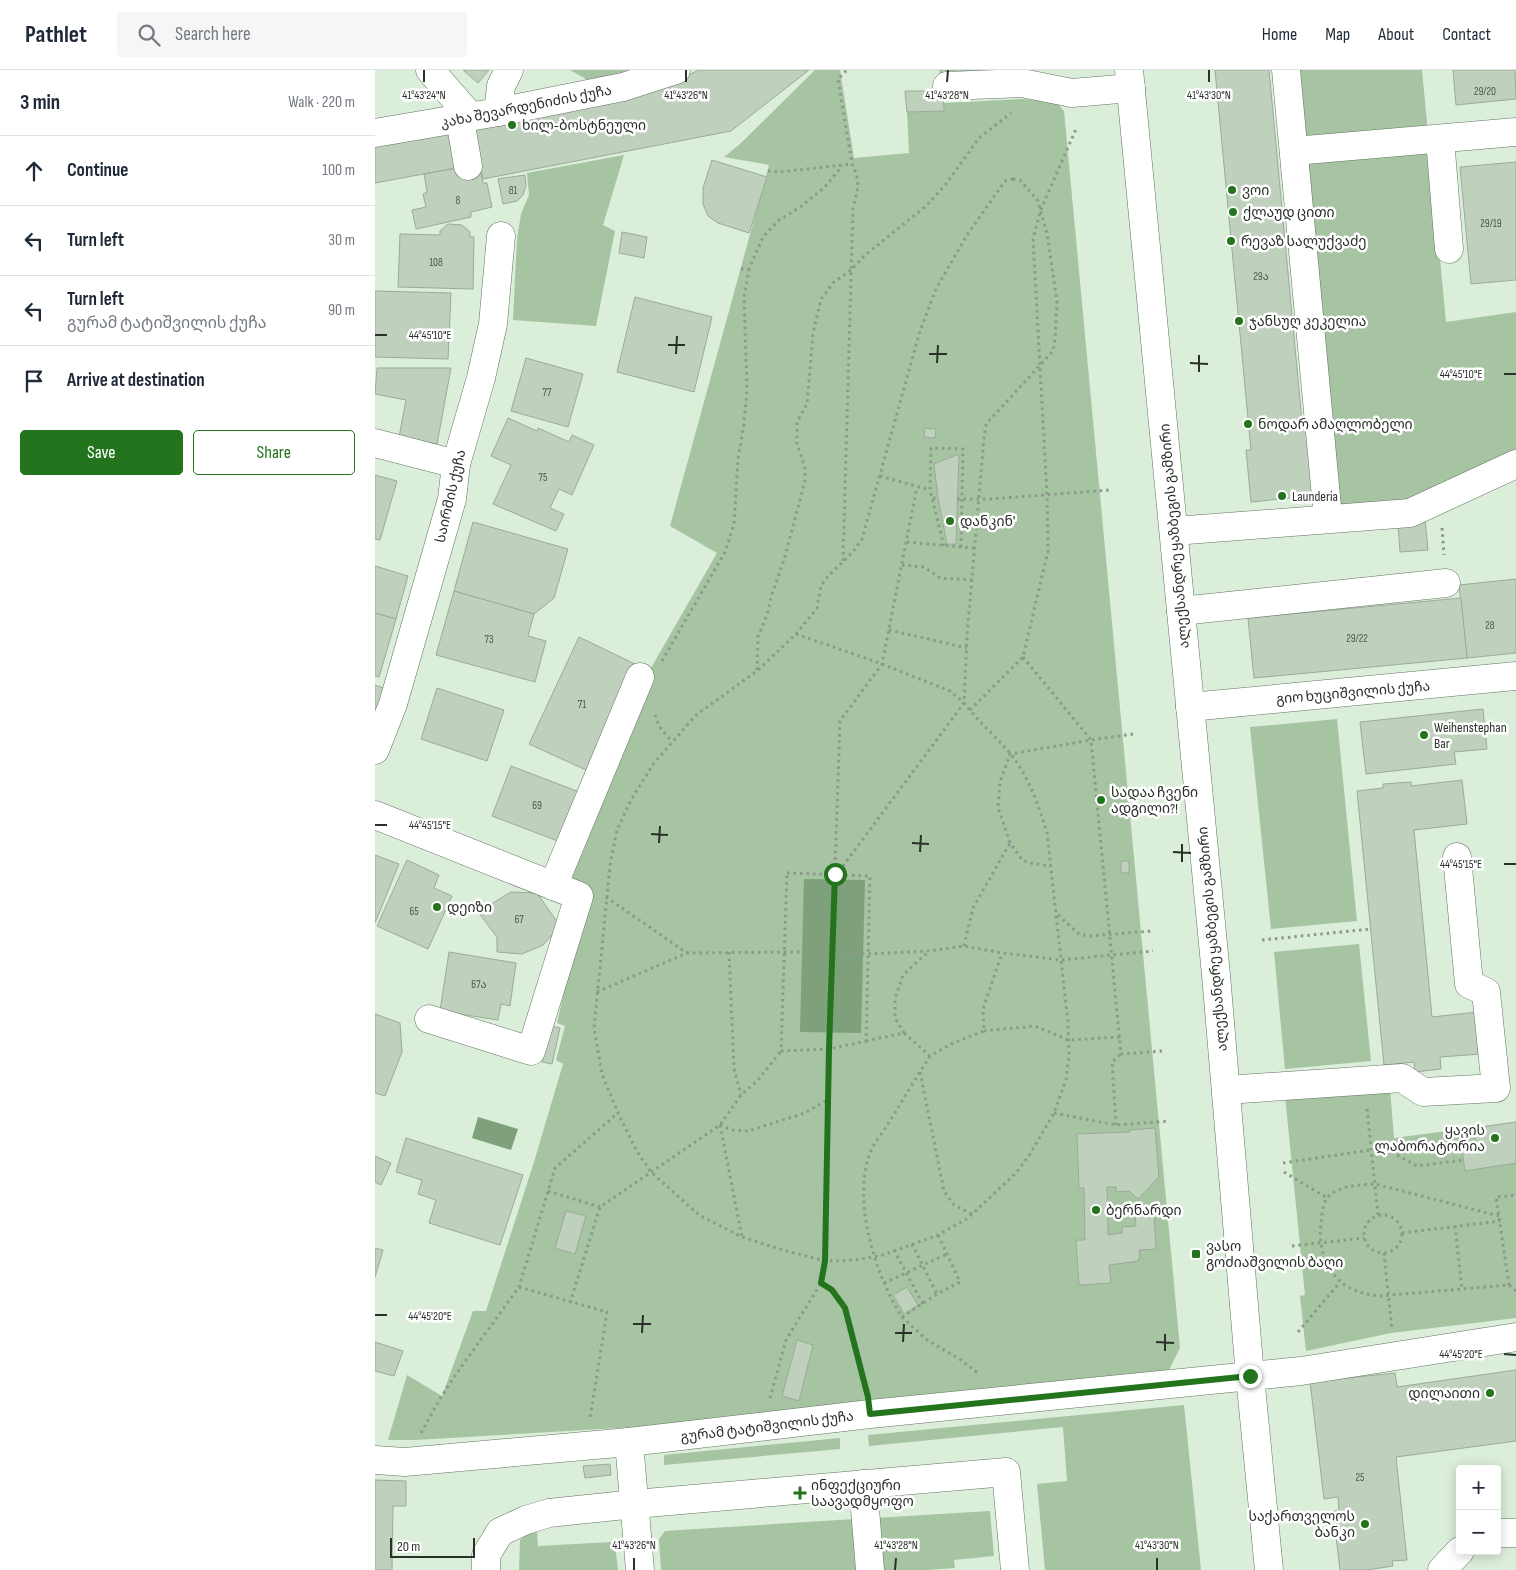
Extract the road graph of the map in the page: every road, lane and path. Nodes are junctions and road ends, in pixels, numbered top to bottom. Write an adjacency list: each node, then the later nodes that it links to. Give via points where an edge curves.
1 (430, 70): 10 (street)
2 (509, 70): 9 (street, via 501,86)
3 (675, 70): 9 (street, კახა შევარდენიძის ქუჩა, via 623,87)
4 (847, 70): 16 (path, via 838,79)
5 (1286, 70): 15 (street)
6 (1130, 79): 7 (street, via 1073,93 1022,83); 41 (street, ალექსანდრე ყაზბეგის გამზირი)
7 (947, 86)
8 (1013, 111): 25 (path, via 979,138 926,206)
9 (498, 112): 10 (street, კახა შევარდენიძის ქუჩა)
10 (465, 118): 13 (street, კახა შევარდენიძის ქუჩა); 17 (street)
11 (1076, 129): 20 (path)
12 (1516, 132): 14 (street)
13 (375, 134)
14 (1440, 139): 15 (street); 22 (street)
15 (1294, 151): 40 (street)
16 (852, 164): 18 (path); 25 (path, via 858,175 858,189 853,207)
17 (468, 166)
18 (842, 166): 19 (path); 24 (path, via 825,187 768,231)
19 (768, 171)
20 (1041, 209): 26 (path, via 1033,239); 26 (path, via 1057,302 1053,350); 30 (path, via 1020,180 1005,181 950,262 921,331)
21 (501, 236): 28 (street, საირმის ქუჩა, via 493,324)
22 (1449, 249)
23 (741, 269): 24 (path)
24 (749, 269): 57 (path, via 744,297 747,389 734,524 725,552)
25 (851, 270): 46 (path); 56 (path, via 834,282 821,299 813,333 807,404 797,422 797,444 805,468 805,481 758,637)
26 (1040, 364): 34 (path); 38 (path, via 987,424)
27 (375, 443): 28 (street)
28 (456, 464): 66 (street, საირმის ქუჩა, via 452,499 393,704)
29 (1516, 464): 39 (street)
30 (880, 476): 31 (path); 46 (path, via 862,539)
31 (917, 487): 32 (path); 42 (path)
32 (930, 490): 35 (path); 37 (path, via 931,448 963,449)
33 (1110, 490): 34 (path)
34 (1047, 495): 38 (path); 54 (path, via 1048,552)
35 (933, 498): 36 (path); 43 (path)
36 (938, 498)
37 (960, 499): 38 (path); 44 (path)
38 (978, 499): 45 (path)
39 (1440, 499): 40 (street, via 1410,513); 49 (path)
40 (1328, 518): 41 (street)
41 (1173, 531): 50 (street, ალექსანდრე ყაზბეგის გამზირი)
42 (907, 542): 43 (path); 47 (path)
43 (944, 546): 44 (path)
44 (961, 547): 45 (path)
45 (974, 548): 48 (path)
46 (843, 561): 52 (path, via 821,586 817,608)
47 (902, 565): 48 (path, via 924,567 940,578); 51 (path)
48 (972, 580): 53 (path)
49 (1446, 583): 50 (street)
50 (1181, 611): 60 (street, ალექსანდრე ყაზბეგის გამზირი)
51 (889, 630): 53 (path); 55 (path)
52 (796, 634): 55 (path); 56 (path)
53 (967, 648): 59 (path)
54 (1023, 657): 62 (path); 64 (path)
55 (883, 664): 59 (path, via 950,691); 72 (path, via 841,721)
56 (757, 671): 65 (path, via 696,714)
57 (649, 673): 73 (street)
58 (1516, 676): 60 (street, გიო ხუციშვილის ქუჩა)
59 (965, 703): 62 (path); 72 (path)
60 (1190, 707): 105 (street, ალექსანდრე ყაზბეგის გამზირი)
61 (654, 709): 65 (path, via 659,726)
62 (969, 710): 67 (path)
63 (1133, 734): 64 (path)
64 (1091, 740): 67 (path); 78 (path)
65 (672, 742): 74 (path, via 654,763 617,830)
66 (375, 750)
67 (1010, 754): 69 (path, via 1000,782 998,807); 71 (path, via 1041,812)
68 (375, 815): 73 (street)
69 (1011, 843): 71 (path, via 1022,860); 80 (path, via 973,908)
70 (1457, 856): 104 (street, via 1469,984 1486,992 1496,1088 1423,1092 1402,1078)
71 (1051, 866): 75 (path)
72 (836, 874): 84 (path, via 787,873); 86 (path); 88 (path, via 870,876)
73 (553, 886): 92 (street, via 579,896 531,1051)
74 (607, 897): 85 (path); 91 (path)
75 (1057, 914): 78 (path, via 1079,934); 90 (path)
76 (1371, 929): 79 (path)
77 (1151, 931): 78 (path)
78 (1110, 934): 89 (path)
79 (1262, 940)
80 (963, 946): 81 (path); 87 (path)
81 (929, 951): 88 (path); 94 (path, via 903,975 895,998 895,1018)
82 (1153, 951): 89 (path)
83 (729, 952): 84 (path); 85 (path); 106 (path, via 734,1069)
84 (785, 952): 86 (path); 100 (path)
85 (687, 953): 91 (path)
86 (832, 953): 88 (path); 98 (path)
87 (1002, 953): 90 (path); 93 (path, via 983,1009)
88 (865, 954): 96 (path)
89 (1113, 956): 90 (path); 95 (path)
90 (1061, 960): 97 (path)
91 (597, 992): 108 (path, via 594,1028 602,1074)
92 (429, 1019)
93 (984, 1031): 97 (path, via 1035,1026); 102 (path)
94 (905, 1033): 96 (path); 102 (path)
95 (1120, 1037): 97 (path); 101 (path)
96 (865, 1040): 98 (path)
97 (1068, 1040): 109 (path, via 1066,1080)
98 (829, 1049): 100 (path); 107 (path)
99 (1163, 1050): 101 (path)
100 (781, 1051): 106 (path)
101 (1121, 1054): 112 (path, via 1112,1062)
102 (931, 1056): 103 (path)
103 (920, 1072): 123 (path, via 944,1192 954,1205); 138 (path, via 871,1151 864,1174 863,1200)
104 (1364, 1081): 105 (street); 113 (path)
105 (1226, 1090): 157 (street, ალექსანდრე ყაზბეგის გამზირი)
106 (741, 1095): 111 (path)
107 (828, 1100): 111 (path, via 805,1113 748,1131); 139 (path)
108 (618, 1113): 116 (path); 119 (path, via 555,1168)
109 (1054, 1113): 112 (path); 123 (path, via 1016,1173)
110 (1169, 1121): 112 (path)
111 (720, 1125): 116 (path); 130 (path)
112 (1116, 1125)
113 (1371, 1150): 114 (path, via 1384,1148 1417,1166); 115 (path); 118 (path)
114 (1464, 1160)
115 (1283, 1163)
116 (651, 1172): 122 (path); 130 (path, via 699,1215)
117 (1284, 1172): 121 (path)
118 (1375, 1184): 121 (path, via 1341,1189); 124 (path); 125 (path)
119 (547, 1191): 122 (path); 146 (path)
120 (1516, 1195): 125 (path, via 1496,1197)
121 (1327, 1198): 132 (path)
122 (600, 1207): 151 (path)
123 (972, 1214): 129 (path)
124 (1378, 1216): 128 (path, via 1392,1217); 131 (path, via 1366,1224)
125 (1499, 1216): 126 (path)
126 (1500, 1221): 127 (path); 145 (path)
127 (1455, 1226): 128 (path); 147 (path)
128 (1402, 1232): 136 (path, via 1399,1244)
129 (938, 1235): 133 (path); 137 (path)
130 (742, 1237): 139 (path)
131 (1364, 1238): 132 (path); 136 (path, via 1372,1250)
132 (1320, 1243): 134 (path); 143 (path, via 1323,1255)
133 (912, 1244): 135 (path); 140 (path)
134 (1292, 1246)
135 (895, 1250): 138 (path); 141 (path)
136 (1384, 1253): 150 (path)
137 (947, 1254): 140 (path); 149 (path, via 960,1282)
138 (874, 1256): 139 (path); 142 (path)
139 (825, 1261): 144 (path)
140 (922, 1264): 141 (path); 149 (path)
141 (906, 1272): 142 (path); 152 (path)
142 (884, 1282): 153 (path, via 889,1298)
143 (1340, 1282): 150 (path, via 1355,1291); 154 (path)
144 (821, 1283): 158 (path, via 786,1340); 160 (path, via 832,1290 845,1308)
145 (1509, 1285): 147 (path); 148 (path)
146 (519, 1288): 151 (path); 162 (path, via 461,1367)
147 (1462, 1289): 150 (path)
148 (1516, 1291)
149 (937, 1294): 152 (path)
150 (1389, 1295): 155 (path)
151 (571, 1303): 161 (path, via 607,1312)
152 (923, 1304): 153 (path)
153 (902, 1317): 159 (path, via 927,1340 961,1360)
154 (1298, 1332)
155 (1393, 1337)
156 (1516, 1338): 157 (street, გურამ ტატიშვილის ქუჩა)
157 (1250, 1376): 159 (street, გურამ ტატიშვილის ქუჩა); 174 (street, ალექსანდრე ყაზბეგის გამზირი)
158 (769, 1400)
159 (1007, 1400): 160 (street, გურამ ტატიშვილის ქუჩა)
160 (870, 1414): 163 (street, გურამ ტატიშვილის ქუჩა)
161 (589, 1425)
162 (416, 1440)
163 (629, 1442): 164 (street, გურამ ტატიშვილის ქუჩა, via 405,1462); 166 (street)
164 (375, 1460)
165 (863, 1484): 166 (street); 172 (street); 173 (street, via 1006,1472)
166 (635, 1504): 170 (street, via 549,1513 526,1520 500,1532 486,1555); 171 (street)
167 (1516, 1532): 168 (street)
168 (1501, 1533)
169 (1456, 1555): 175 (street)
170 (486, 1570)
171 (641, 1570)
172 (870, 1570)
173 (1015, 1570)
174 (1269, 1570)
175 (1442, 1570)

